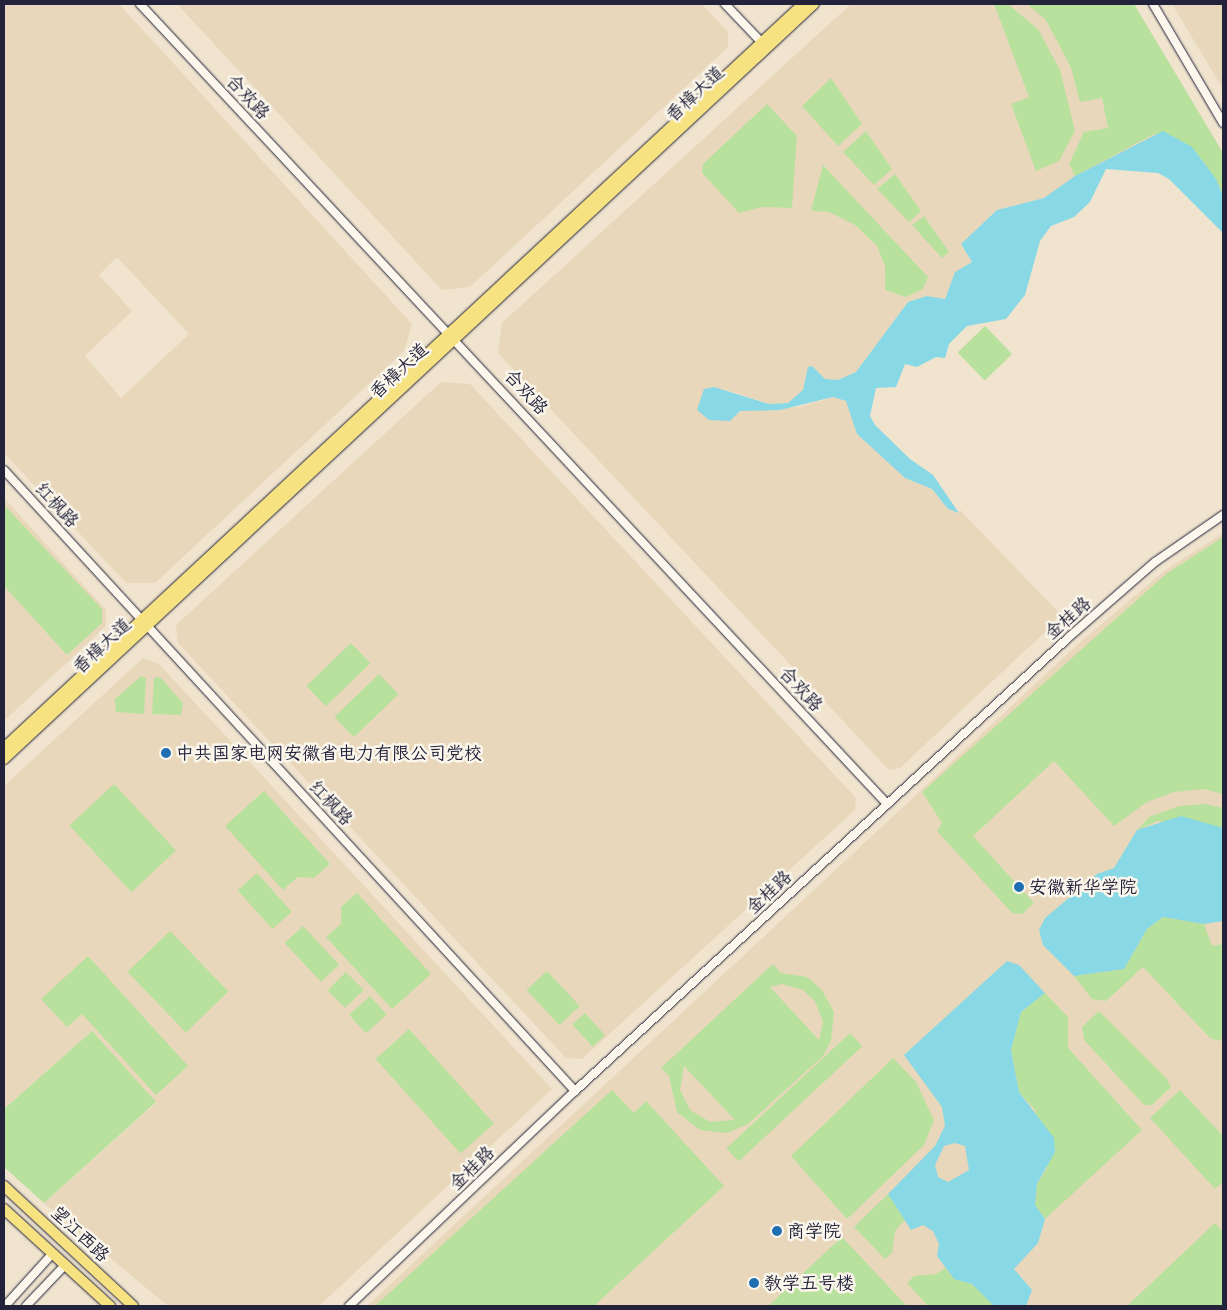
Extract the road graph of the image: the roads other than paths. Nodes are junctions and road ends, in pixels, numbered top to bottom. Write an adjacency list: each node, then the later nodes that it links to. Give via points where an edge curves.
1 (140, 4): 8 (street, 合欢路)
2 (725, 4): 6 (street)
3 (803, 4): 6 (main road, 香樟大道)
4 (814, 4): 6 (main road, 香樟大道)
5 (1153, 4): 7 (street)
6 (764, 45): 8 (main road, 香樟大道)
7 (1223, 123)
8 (454, 336): 11 (main road, 香樟大道); 14 (street, 合欢路)
9 (4, 470): 11 (street, 红枫路)
10 (1223, 515): 14 (street, 金桂路, via 1155,562)
11 (145, 622): 12 (main road, 香樟大道); 13 (main road, 香樟大道); 15 (street, 红枫路)
12 (4, 748)
13 (4, 759)
14 (886, 804): 15 (street, 金桂路)
15 (575, 1091): 24 (street, 金桂路)
16 (4, 1186): 23 (main road, 望江西路)
17 (4, 1209): 18 (main road, 望江西路)
18 (52, 1254): 19 (main road, 望江西路); 20 (street)
19 (65, 1265): 21 (street); 22 (main road, 望江西路)
20 (5, 1306)
21 (26, 1306)
22 (110, 1306)
23 (134, 1306)
24 (349, 1306)

